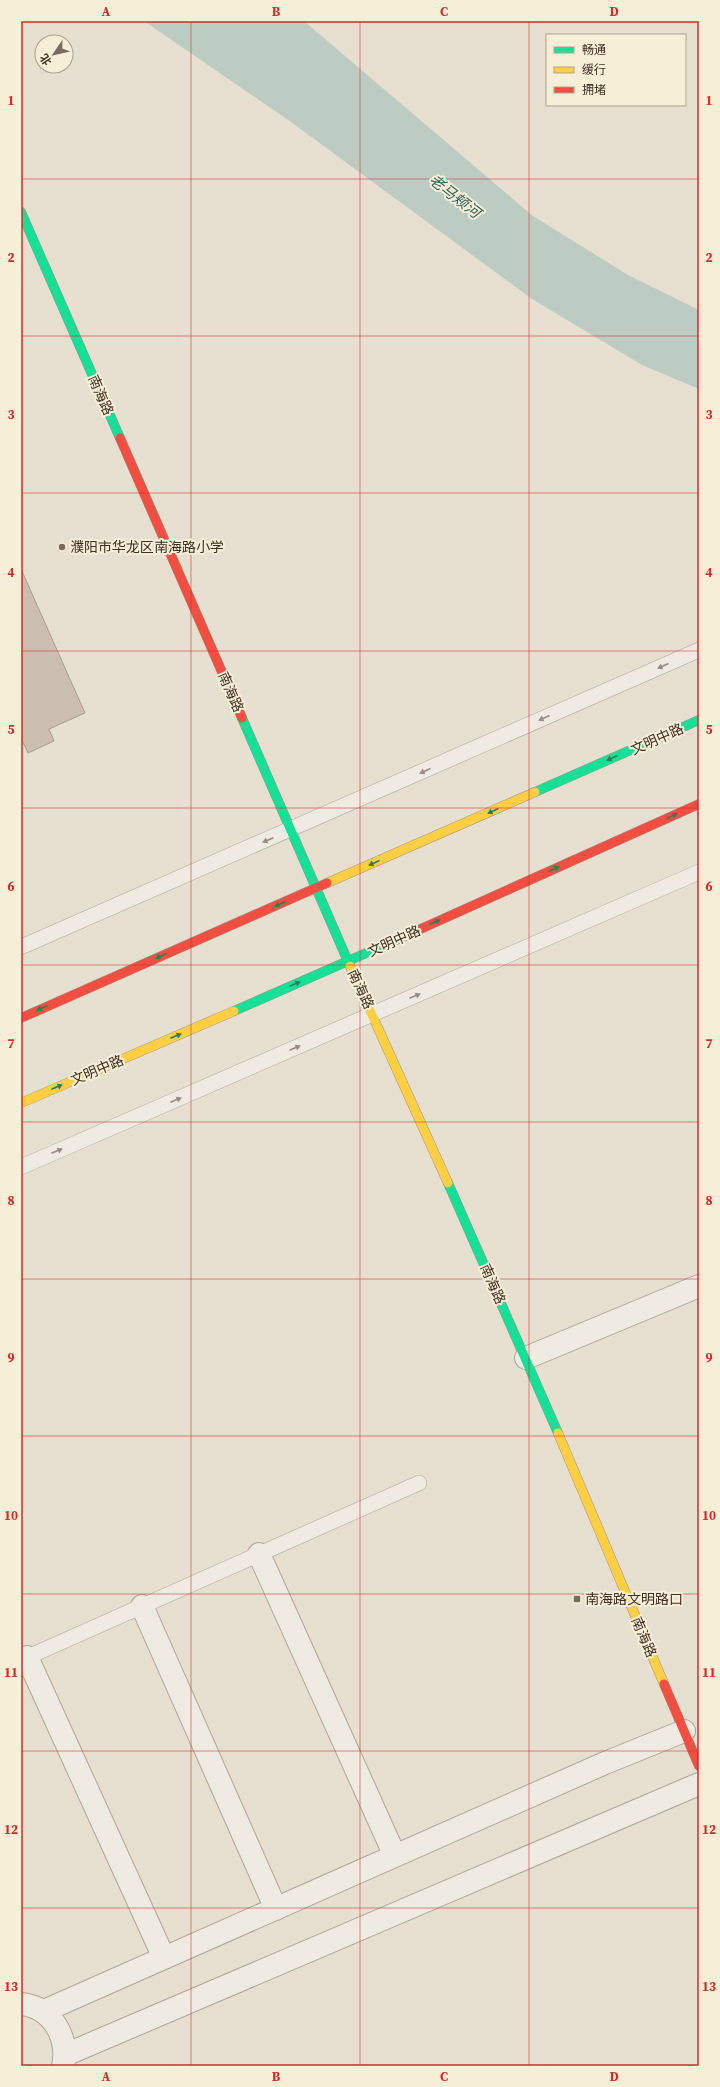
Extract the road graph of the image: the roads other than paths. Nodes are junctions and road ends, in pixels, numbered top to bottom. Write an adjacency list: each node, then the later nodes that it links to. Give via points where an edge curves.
1 (21, 212): 5 (street, 南海路)
2 (699, 650): 5 (lane, one-way to 5)
3 (699, 720): 7 (street, 文明中路, one-way to 7)
4 (699, 804): 9 (street, 文明中路, one-way to 4)
5 (291, 830): 7 (street, 南海路); 8 (lane, one-way to 8)
6 (699, 872): 10 (lane, one-way to 6)
7 (316, 888): 9 (street, 南海路); 11 (street, 文明中路, one-way to 11)
8 (21, 947)
9 (348, 961): 10 (street, 南海路); 12 (street, 文明中路, one-way to 9)
10 (373, 1014): 13 (lane, one-way to 10); 15 (street, 南海路)
11 (21, 1018)
12 (21, 1103)
13 (21, 1167)
14 (699, 1286): 15 (street)
15 (526, 1358): 20 (street, 南海路)
16 (419, 1483): 17 (lane)
17 (259, 1554): 18 (lane); 23 (street)
18 (142, 1606): 19 (lane); 24 (street)
19 (24, 1658): 25 (street)
20 (684, 1731): 21 (street, 南海路); 23 (street)
21 (699, 1766)
22 (699, 1784): 28 (street)
23 (395, 1856): 24 (street)
24 (276, 1909): 25 (street)
25 (164, 1958): 27 (street)
26 (21, 2004): 27 (street)
27 (44, 2011): 28 (street, via 56,2023 63,2038)
28 (64, 2060)

